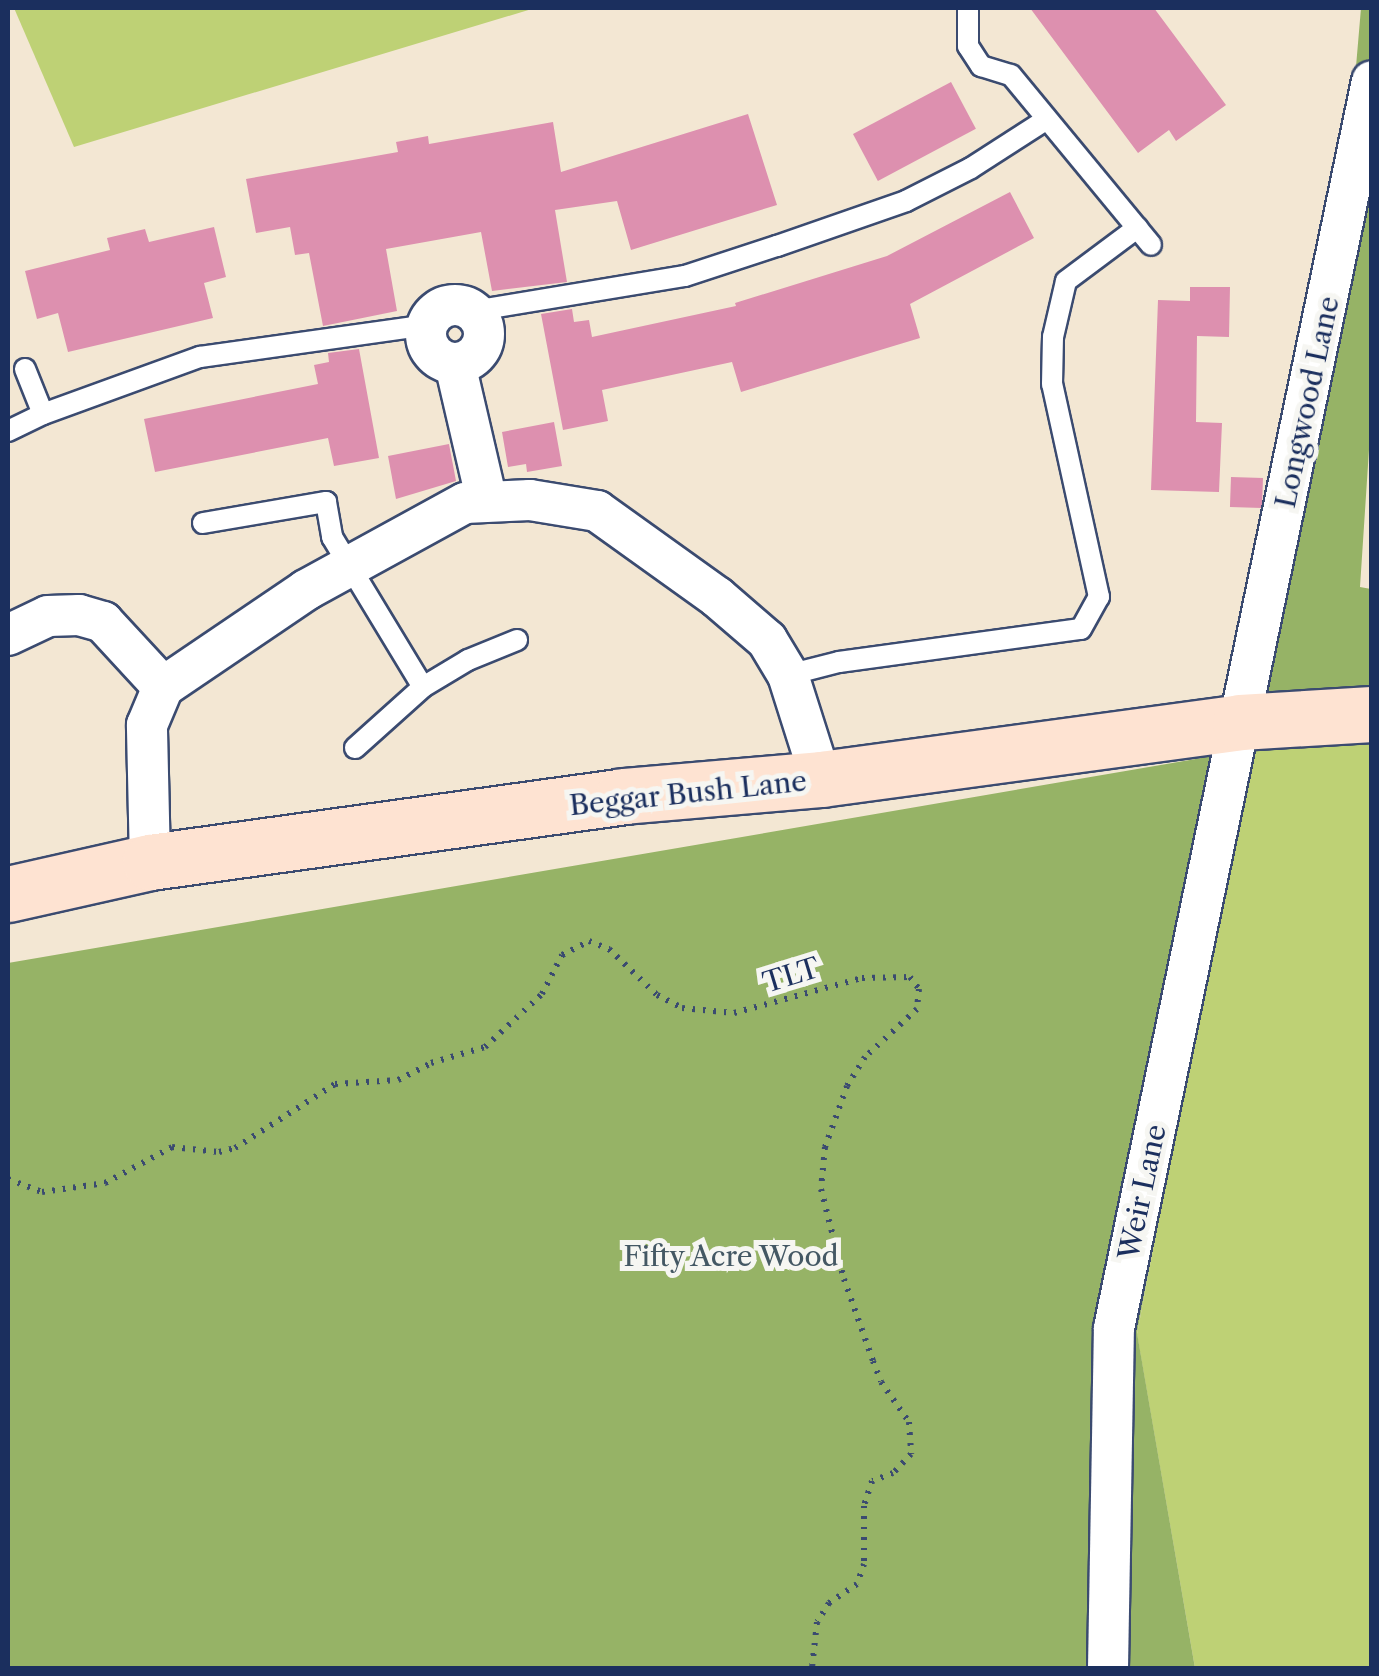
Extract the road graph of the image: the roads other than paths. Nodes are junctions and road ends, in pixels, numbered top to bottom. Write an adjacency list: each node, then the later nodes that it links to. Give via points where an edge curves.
1 (968, 8): 3 (lane, via 968,46 981,66 1011,75)
2 (1372, 81): 19 (street, Longwood Lane)
3 (1047, 118): 4 (lane, via 906,201 777,246 685,276); 15 (lane, via 1144,236 1066,281 1053,338 1052,384 1099,597 1081,629)
4 (473, 311): 5 (street, via 455,304 437,310); 6 (street, via 483,325 483,343 472,358)
5 (427, 324): 6 (street, via 426,343 437,358); 8 (lane, via 200,357)
6 (454, 364): 10 (street)
7 (25, 369): 8 (lane)
8 (43, 414): 9 (lane)
9 (8, 432)
10 (486, 502): 12 (street, via 465,503); 15 (street, via 530,500 597,511 717,597 767,640)
11 (203, 523): 12 (lane, via 326,502 332,537)
12 (348, 565): 16 (street); 17 (lane)
13 (8, 634): 16 (street, via 48,616 103,622)
14 (517, 640): 17 (lane)
15 (788, 675): 21 (street)
16 (164, 687): 22 (street, via 147,725)
17 (423, 688): 20 (lane)
18 (1372, 714): 19 (main road, Beggar Bush Lane)
19 (1240, 722): 21 (main road, Beggar Bush Lane); 24 (street, Weir Lane, via 1114,1328)
20 (355, 748)
21 (821, 779): 22 (main road, Beggar Bush Lane, via 623,796)
22 (150, 862): 23 (main road, Beggar Bush Lane)
23 (8, 894)
24 (1108, 1668)

